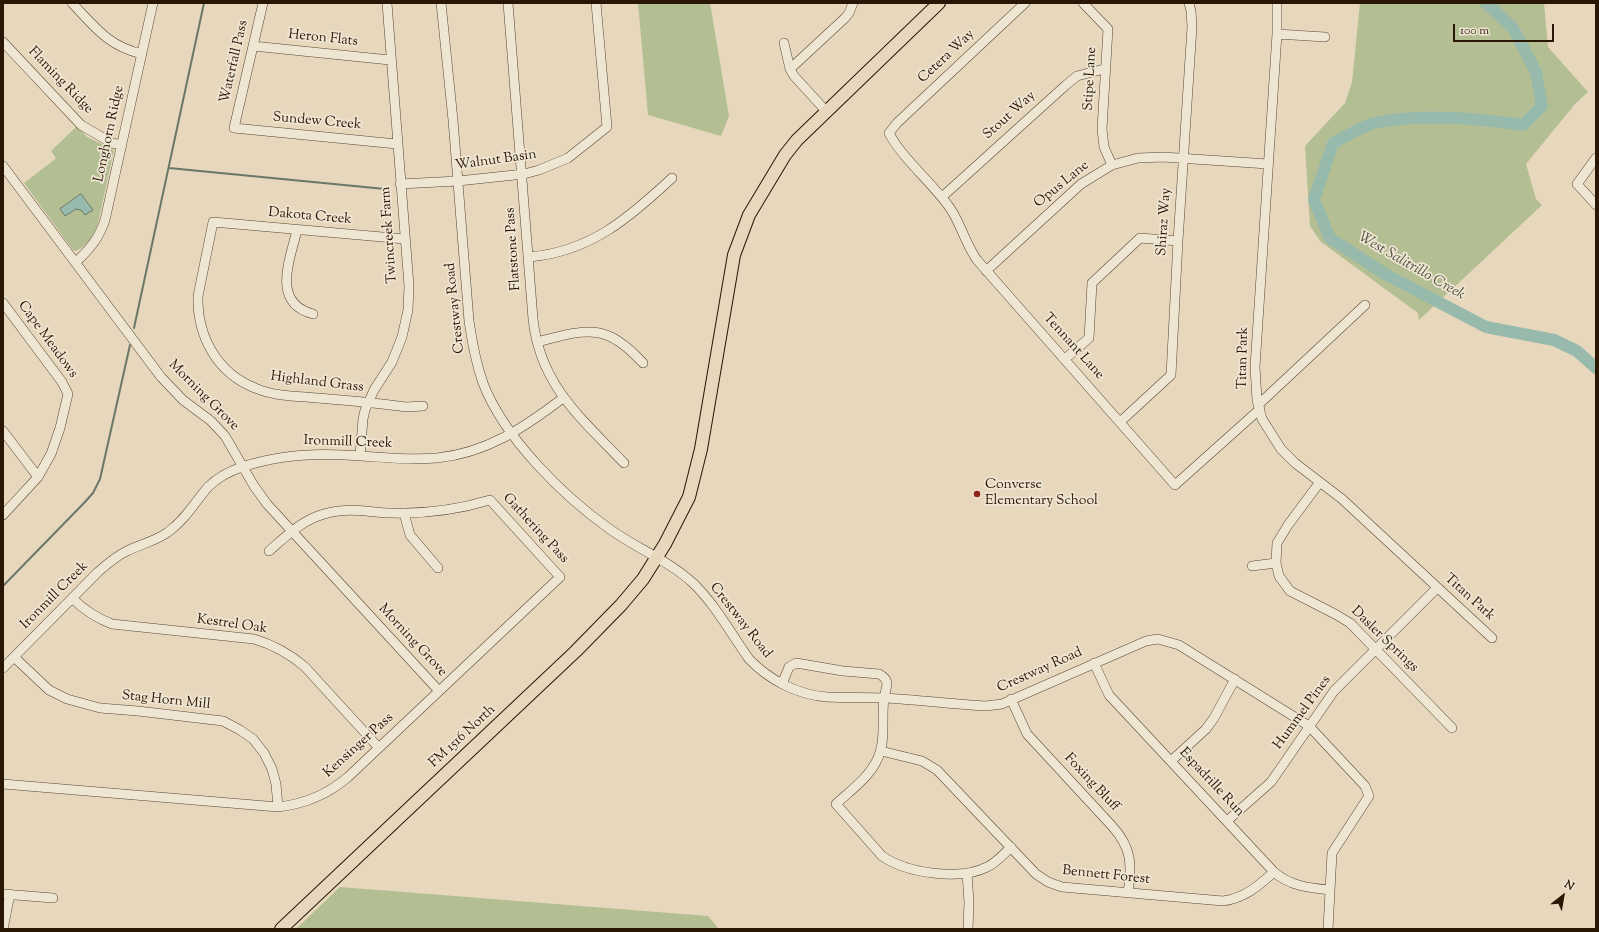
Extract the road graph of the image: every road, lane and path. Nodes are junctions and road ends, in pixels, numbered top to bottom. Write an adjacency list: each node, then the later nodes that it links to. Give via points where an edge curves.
1 (72, 3): 19 (street, via 105,38 127,50)
2 (153, 3): 19 (street, Longhorn Ridge)
3 (263, 3): 18 (street, Waterfall Pass)
4 (387, 3): 20 (street, Twincreek Farm)
5 (441, 3): 35 (street, Crestway Road)
6 (508, 3): 33 (street, Flatstone Pass)
7 (596, 3): 33 (street, Walnut Basin, via 606,127 562,161)
8 (853, 3): 21 (street, via 849,13)
9 (939, 3): 23 (main road, FM 1516 North)
10 (1025, 3): 25 (street, Cetera Way)
11 (1083, 3): 22 (street, Stipe Lane, via 1108,29)
12 (1189, 3): 28 (street, Shiraz Way, via 1192,26)
13 (1276, 3): 14 (street, Titan Park)
14 (1277, 34): 15 (street); 30 (street, Titan Park)
15 (1325, 37)
16 (3, 42): 27 (street, Flaming Ridge, via 81,125 112,143)
17 (784, 43): 21 (street)
18 (253, 46): 20 (street, Heron Flats); 24 (street, Waterfall Pass)
19 (142, 54): 27 (street, Longhorn Ridge)
20 (390, 60): 26 (street, Twincreek Farm)
21 (790, 69): 23 (street, via 801,85)
22 (1104, 70): 31 (street, Stipe Lane, via 1103,139); 37 (street, Stout Way, via 1077,76)
23 (826, 111): 68 (main road, FM 1516 North, via 785,154 749,215 742,233 733,261 701,449 689,497)
24 (234, 128): 26 (street, Sundew Creek)
25 (889, 133): 37 (street, Tennant Lane, via 896,145)
26 (397, 144): 36 (street, Twincreek Farm)
27 (122, 145): 44 (street, Longhorn Ridge, via 102,231 92,247)
28 (1184, 158): 30 (street, Opus Lane); 31 (street, Opus Lane, via 1138,158); 42 (street, Shiraz Way)
29 (1596, 158): 38 (street, via 1577,184)
30 (1268, 164): 55 (street, Titan Park, via 1255,367)
31 (1112, 165): 45 (street, Opus Lane, via 1081,184)
32 (3, 166): 44 (street, Morning Grove)
33 (522, 174): 35 (street, Walnut Basin); 43 (street, Flatstone Pass)
34 (672, 178): 43 (street, via 640,208 604,233 564,250)
35 (458, 181): 36 (street, Walnut Basin); 58 (street, Crestway Road, via 473,348 484,384)
36 (400, 184): 41 (street, Twincreek Farm)
37 (942, 197): 45 (street, Tennant Lane, via 956,218 968,247)
38 (1596, 204)
39 (213, 222): 40 (street, Dakota Creek); 53 (street, Highland Grass, via 198,296 198,308 203,333 218,362 230,374 263,391)
40 (297, 230): 41 (street, Dakota Creek); 48 (street, via 287,293 294,304)
41 (405, 239): 53 (street, Twincreek Farm, via 409,286 405,327 392,362)
42 (1178, 241): 50 (street, via 1140,238 1092,283 1089,338); 56 (street, Shiraz Way, via 1171,375)
43 (529, 257): 49 (street, Flatstone Pass)
44 (76, 262): 61 (street, Morning Grove, via 161,377 182,400 211,421 226,436)
45 (986, 271): 50 (street, Tennant Lane)
46 (3, 303): 62 (street, Cape Meadows, via 62,382 68,394 56,441)
47 (1365, 305): 55 (street)
48 (313, 314)
49 (537, 342): 51 (street, via 576,332 595,332 619,340); 52 (street, Flatstone Pass, via 551,378)
50 (1065, 359): 56 (street, Tennant Lane)
51 (643, 362)
52 (563, 398): 58 (street, Ironmill Creek, via 530,423); 60 (street, Flatstone Pass)
53 (368, 403): 54 (street, Highland Grass); 59 (street, Twincreek Farm, via 363,419)
54 (423, 406)
55 (1259, 407): 56 (street, Tennant Lane, via 1175,486); 63 (street, Titan Park, via 1262,418 1281,449)
56 (1120, 422)
57 (3, 431): 62 (street)
58 (511, 433): 59 (street, Ironmill Creek, via 485,446 438,458 401,460); 68 (street, Crestway Road, via 578,505 612,531)
59 (360, 456): 61 (street, Ironmill Creek, via 307,454)
60 (624, 463)
61 (242, 467): 66 (street, Morning Grove, via 260,495); 74 (street, Ironmill Creek, via 220,477 168,532 110,561)
62 (38, 477): 65 (street)
63 (1320, 482): 69 (street, Dasler Springs, via 1277,543); 73 (street, Titan Park, via 1342,499)
64 (404, 513): 66 (street, via 351,509 337,511 319,516); 71 (street, via 410,535); 72 (street, Gathering Pass, via 457,509 490,500)
65 (3, 515)
66 (291, 531): 67 (street); 82 (street, Morning Grove)
67 (269, 551)
68 (656, 558): 81 (street, Crestway Road, via 692,583 749,659 761,671); 101 (main road, FM 1516 North, via 632,592 576,652)
69 (1276, 563): 70 (street); 76 (street, Dasler Springs, via 1279,576 1290,591 1344,619)
70 (1252, 566)
71 (438, 568)
72 (560, 577): 82 (street, Kensinger Pass)
73 (1438, 588): 75 (street, Titan Park); 76 (street, Hummel Pines)
74 (72, 598): 77 (street, Ironmill Creek); 87 (street, Kestrel Oak, via 96,618 112,624 254,639 270,644 295,658 305,667)
75 (1492, 638)
76 (1376, 648): 85 (street, Hummel Pines, via 1334,691); 86 (street, Dasler Springs)
77 (14, 657): 79 (street, Ironmill Creek); 91 (street, Stag Horn Mill, via 49,690 67,698 100,708 223,721 240,730 253,739 264,753 276,784)
78 (1094, 663): 80 (street, Crestway Road, via 1146,641 1158,639 1179,645); 84 (street, Crestway Road); 89 (street, Espadrille Run, via 1109,695)
79 (3, 668)
80 (1235, 679): 85 (street, Crestway Road); 89 (street, via 1206,729)
81 (782, 684): 83 (street, Crestway Road, via 827,697); 83 (street, via 789,667 796,663 879,674 886,680)
82 (440, 691): 87 (street, Kensinger Pass)
83 (884, 698): 84 (street, Crestway Road, via 986,706 1002,704); 88 (street)
84 (1011, 699): 97 (street, Foxing Bluff, via 1027,734 1122,839 1131,865)
85 (1309, 726): 92 (street, Hummel Pines, via 1270,782); 96 (street, Crestway Road, via 1365,786 1369,796 1332,853)
86 (1452, 728)
87 (379, 748): 91 (street, Kensinger Pass, via 332,789 306,802)
88 (880, 751): 93 (street, Bennett Forest, via 922,761 937,770); 95 (street, via 869,773 836,804 882,856 890,861 919,871)
89 (1171, 760): 92 (street, Espadrille Run)
90 (3, 784): 91 (street, Kensinger Pass)
91 (278, 806)
92 (1227, 821): 94 (street, Espadrille Run)
93 (1011, 847): 95 (street, via 988,867); 97 (street, Bennett Forest, via 1036,874 1055,885)
94 (1274, 872): 96 (street, Espadrille Run, via 1289,882); 97 (street, Bennett Forest, via 1252,891 1230,900)
95 (967, 873): 102 (street)
96 (1330, 890): 103 (street)
97 (1128, 893)
98 (7, 894): 99 (street); 100 (street)
99 (53, 898)
100 (3, 929)
101 (281, 929)
102 (968, 929)
103 (1328, 929)

